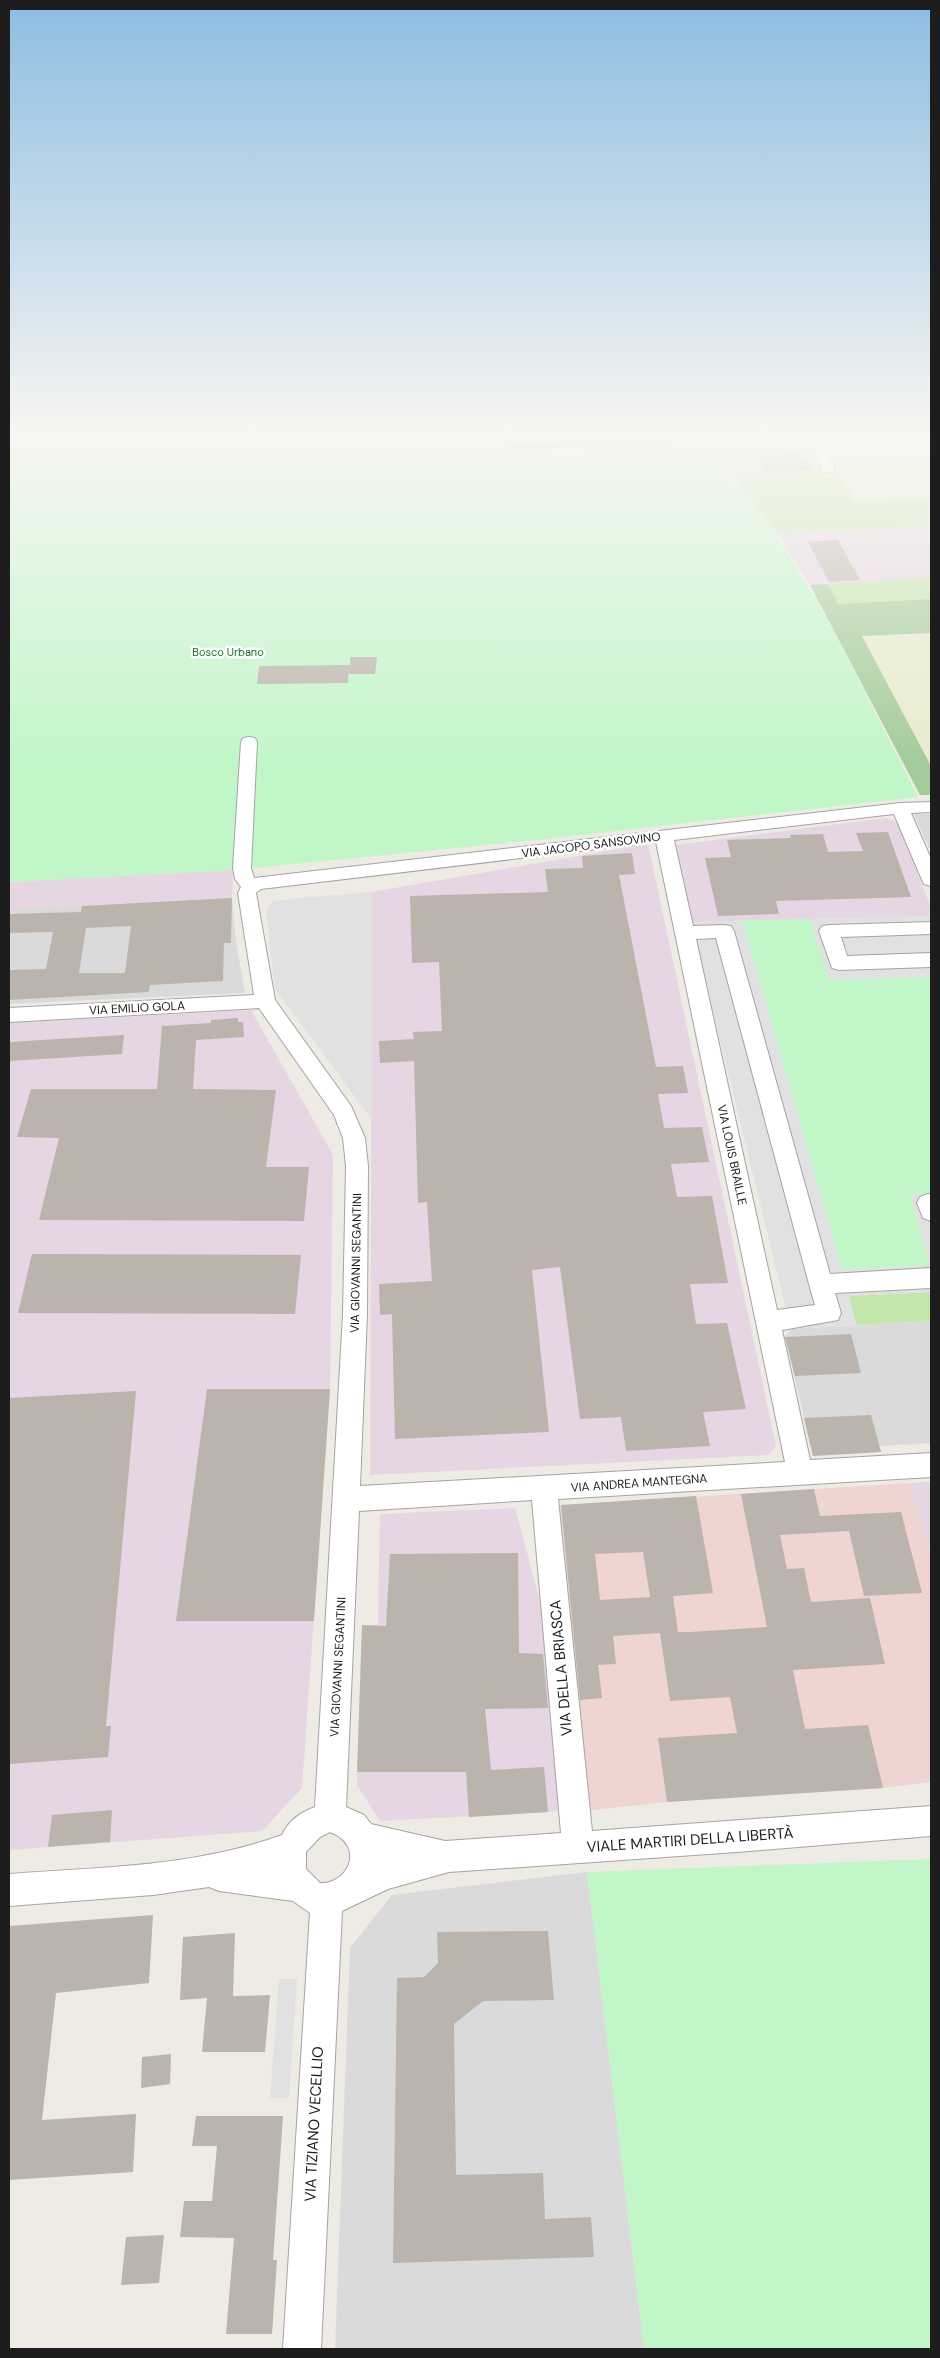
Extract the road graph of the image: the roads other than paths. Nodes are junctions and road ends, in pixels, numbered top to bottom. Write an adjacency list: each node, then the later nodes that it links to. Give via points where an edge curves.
1 (248, 742): 6 (street, VIA GIOVANNI SEGANTINI, via 242,868 244,879)
2 (931, 807): 3 (street, VIA JACOPO SANSOVINO)
3 (900, 808): 4 (street, VIA JACOPO SANSOVINO); 5 (street)
4 (664, 837): 6 (street, VIA JACOPO SANSOVINO); 8 (street, VIA LOUIS BRAILLE)
5 (931, 880)
6 (251, 886): 10 (street, VIA GIOVANNI SEGANTINI, via 247,893)
7 (931, 928): 9 (street, via 829,931 838,963)
8 (684, 933): 13 (street, via 724,931); 14 (street, VIA LOUIS BRAILLE)
9 (931, 960)
10 (265, 1001): 11 (street, VIA EMILIO GOLA); 18 (street, VIA GIOVANNI SEGANTINI, via 343,1112 354,1138 357,1166 355,1314)
11 (9, 1015)
12 (931, 1278): 13 (street)
13 (821, 1284): 14 (street, via 829,1313)
14 (768, 1322): 16 (street, VIA LOUIS BRAILLE)
15 (931, 1465): 16 (street, VIA ANDREA MANTEGNA)
16 (800, 1473): 17 (street, VIA ANDREA MANTEGNA)
17 (544, 1490): 18 (street, VIA ANDREA MANTEGNA); 23 (street, VIA DELLA BRIASCA)
18 (347, 1500): 19 (street, VIA GIOVANNI SEGANTINI)
19 (330, 1817): 21 (street, VIALE MARTIRI DELLA LIBERTÀ, via 353,1825); 22 (street, via 306,1827)
20 (931, 1821): 23 (street, VIALE MARTIRI DELLA LIBERTÀ)
21 (362, 1837): 24 (street, VIALE MARTIRI DELLA LIBERTÀ); 27 (street, via 366,1863 361,1877)
22 (292, 1847): 25 (street); 27 (street, via 292,1874)
23 (578, 1848): 24 (street, VIALE MARTIRI DELLA LIBERTÀ)
24 (449, 1856): 27 (street, VIALE MARTIRI DELLA LIBERTÀ)
25 (208, 1873): 26 (street); 27 (street)
26 (9, 1890)
27 (326, 1892): 28 (street, VIA TIZIANO VECELLIO)
28 (302, 2349)

